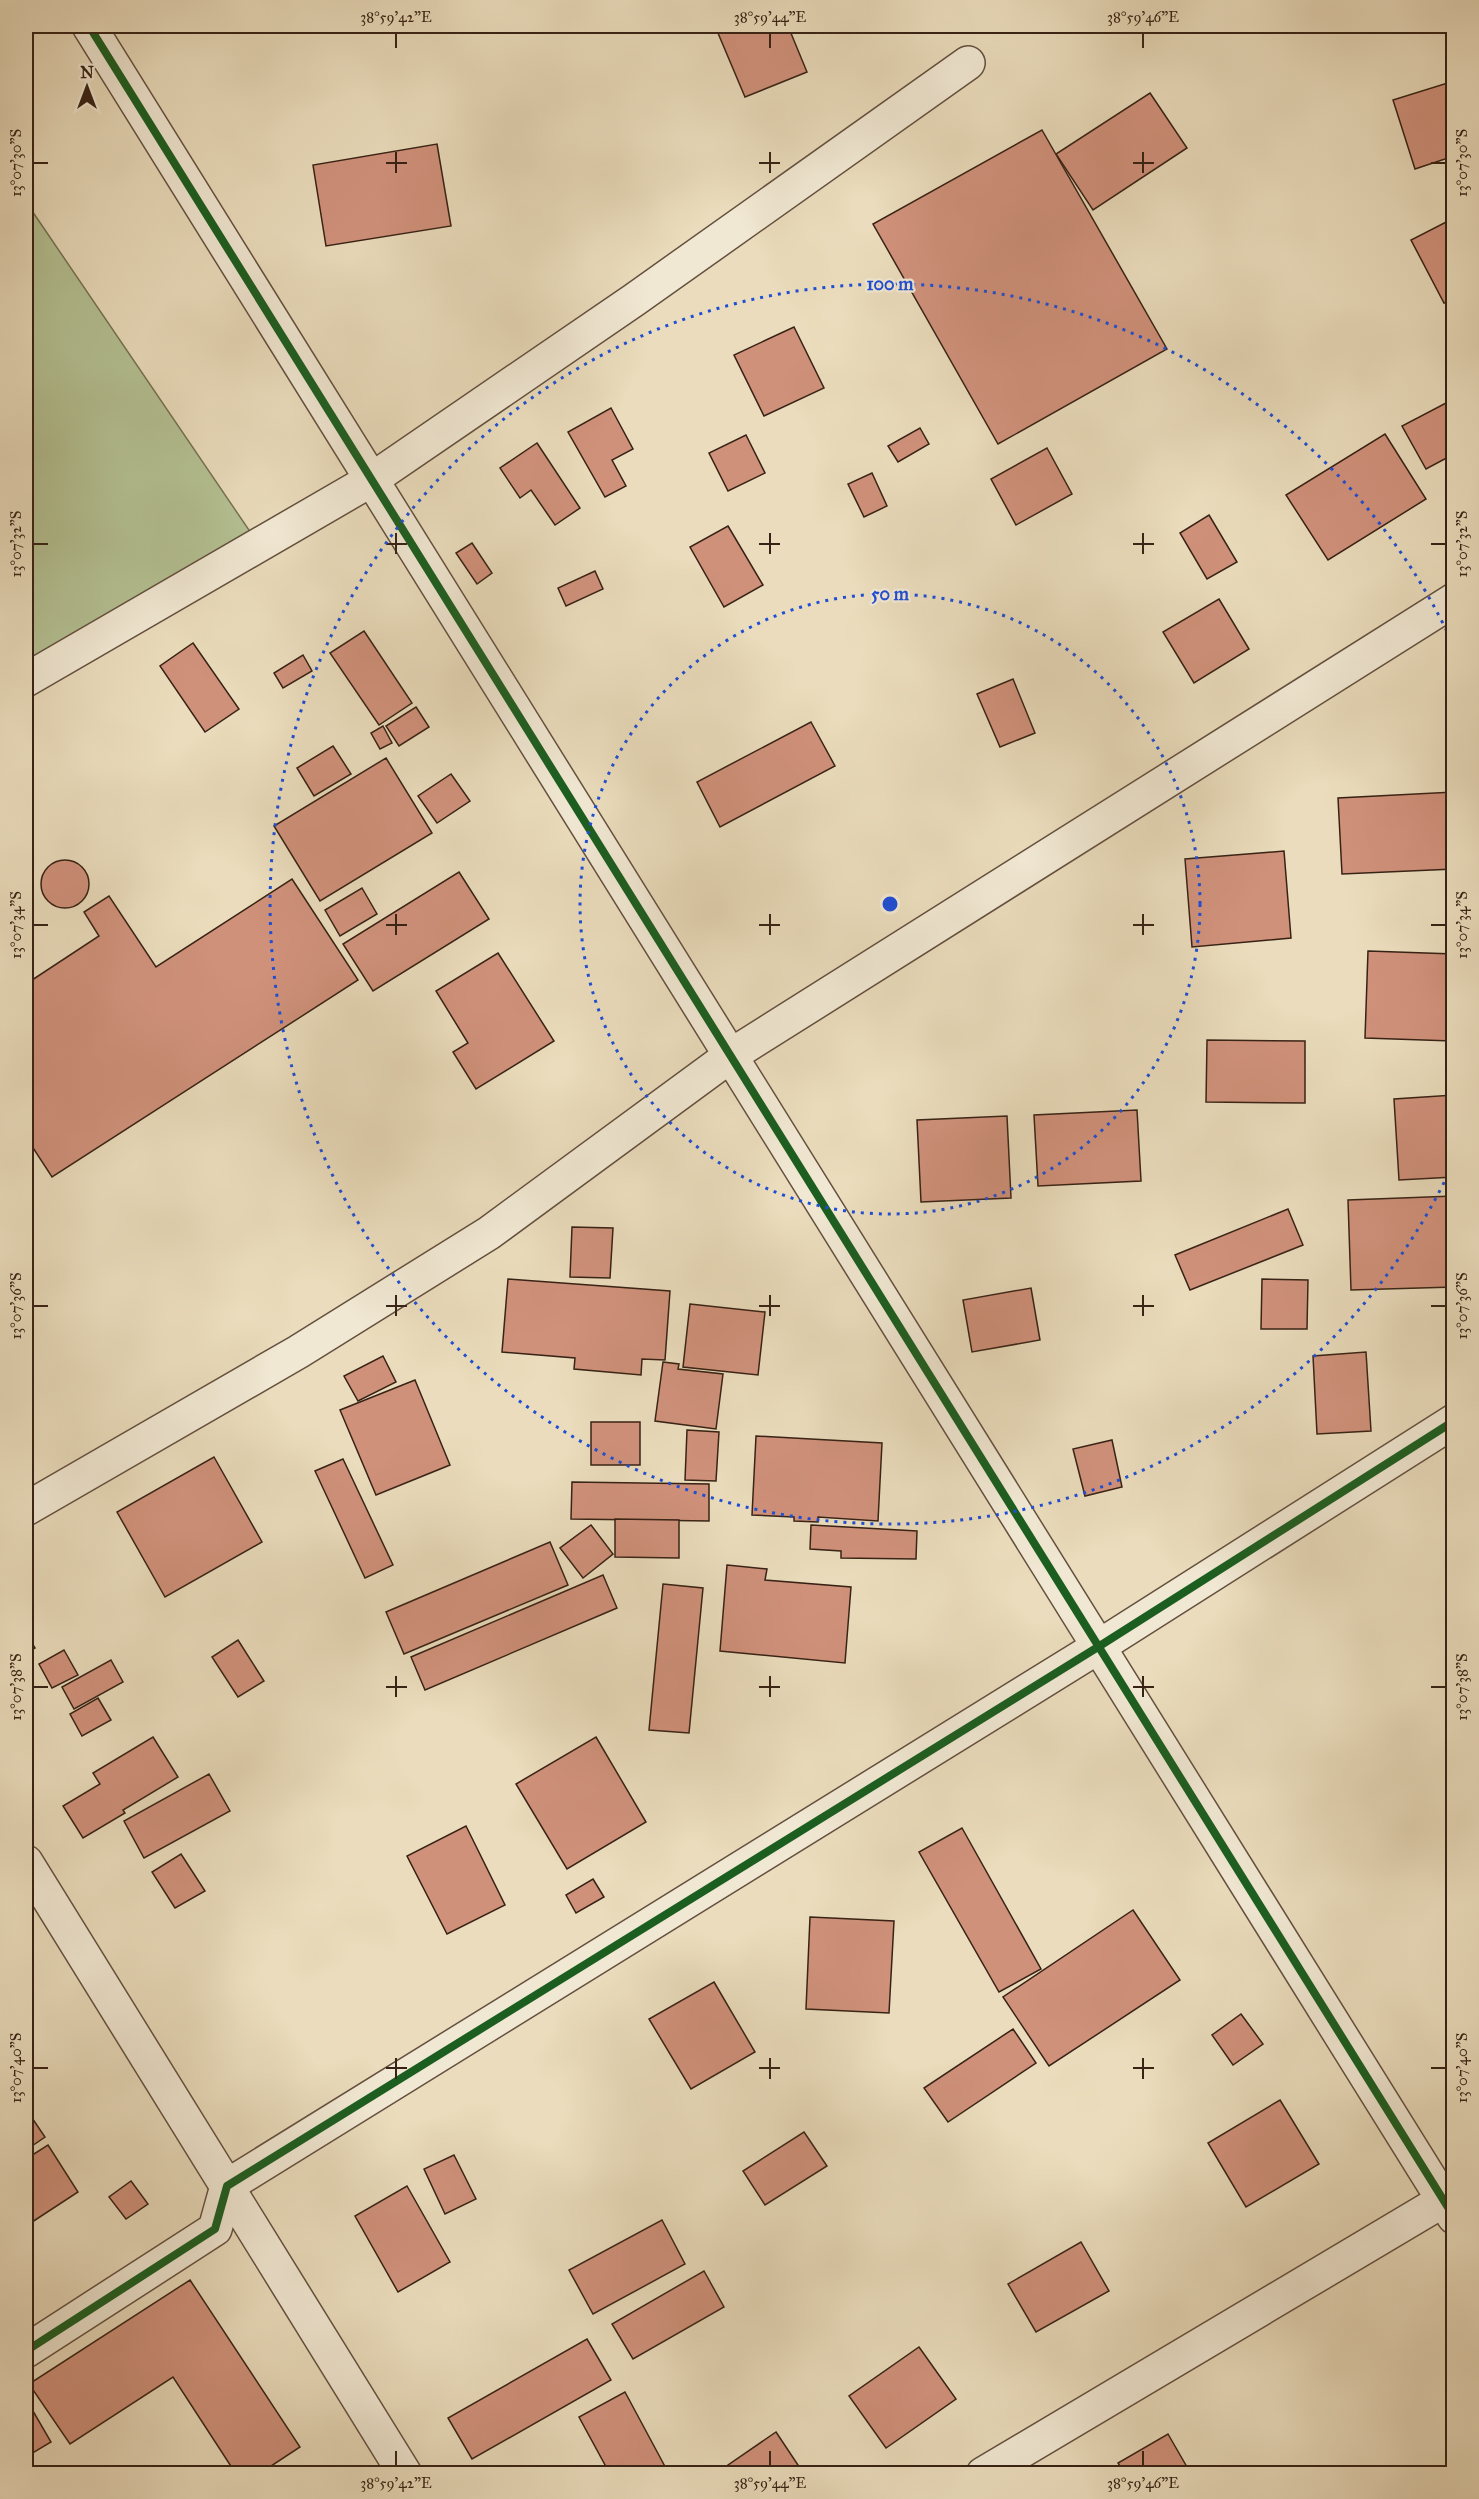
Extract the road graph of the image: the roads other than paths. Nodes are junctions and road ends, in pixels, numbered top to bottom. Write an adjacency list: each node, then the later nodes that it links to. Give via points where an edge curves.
1 (89, 26): 3 (street)
2 (968, 63): 3 (street, via 634,300)
3 (371, 480): 5 (street); 6 (street)
4 (1454, 600): 6 (street)
5 (26, 680)
6 (730, 1056): 8 (street, via 489,1233 298,1352); 9 (street)
7 (1454, 1421): 9 (street)
8 (26, 1509)
9 (1098, 1647): 11 (street); 12 (street)
10 (26, 1862): 11 (street)
11 (227, 2186): 13 (street, via 215,2229); 14 (street)
12 (1450, 2204): 15 (street)
13 (26, 2351)
14 (405, 2474)
15 (983, 2474)

